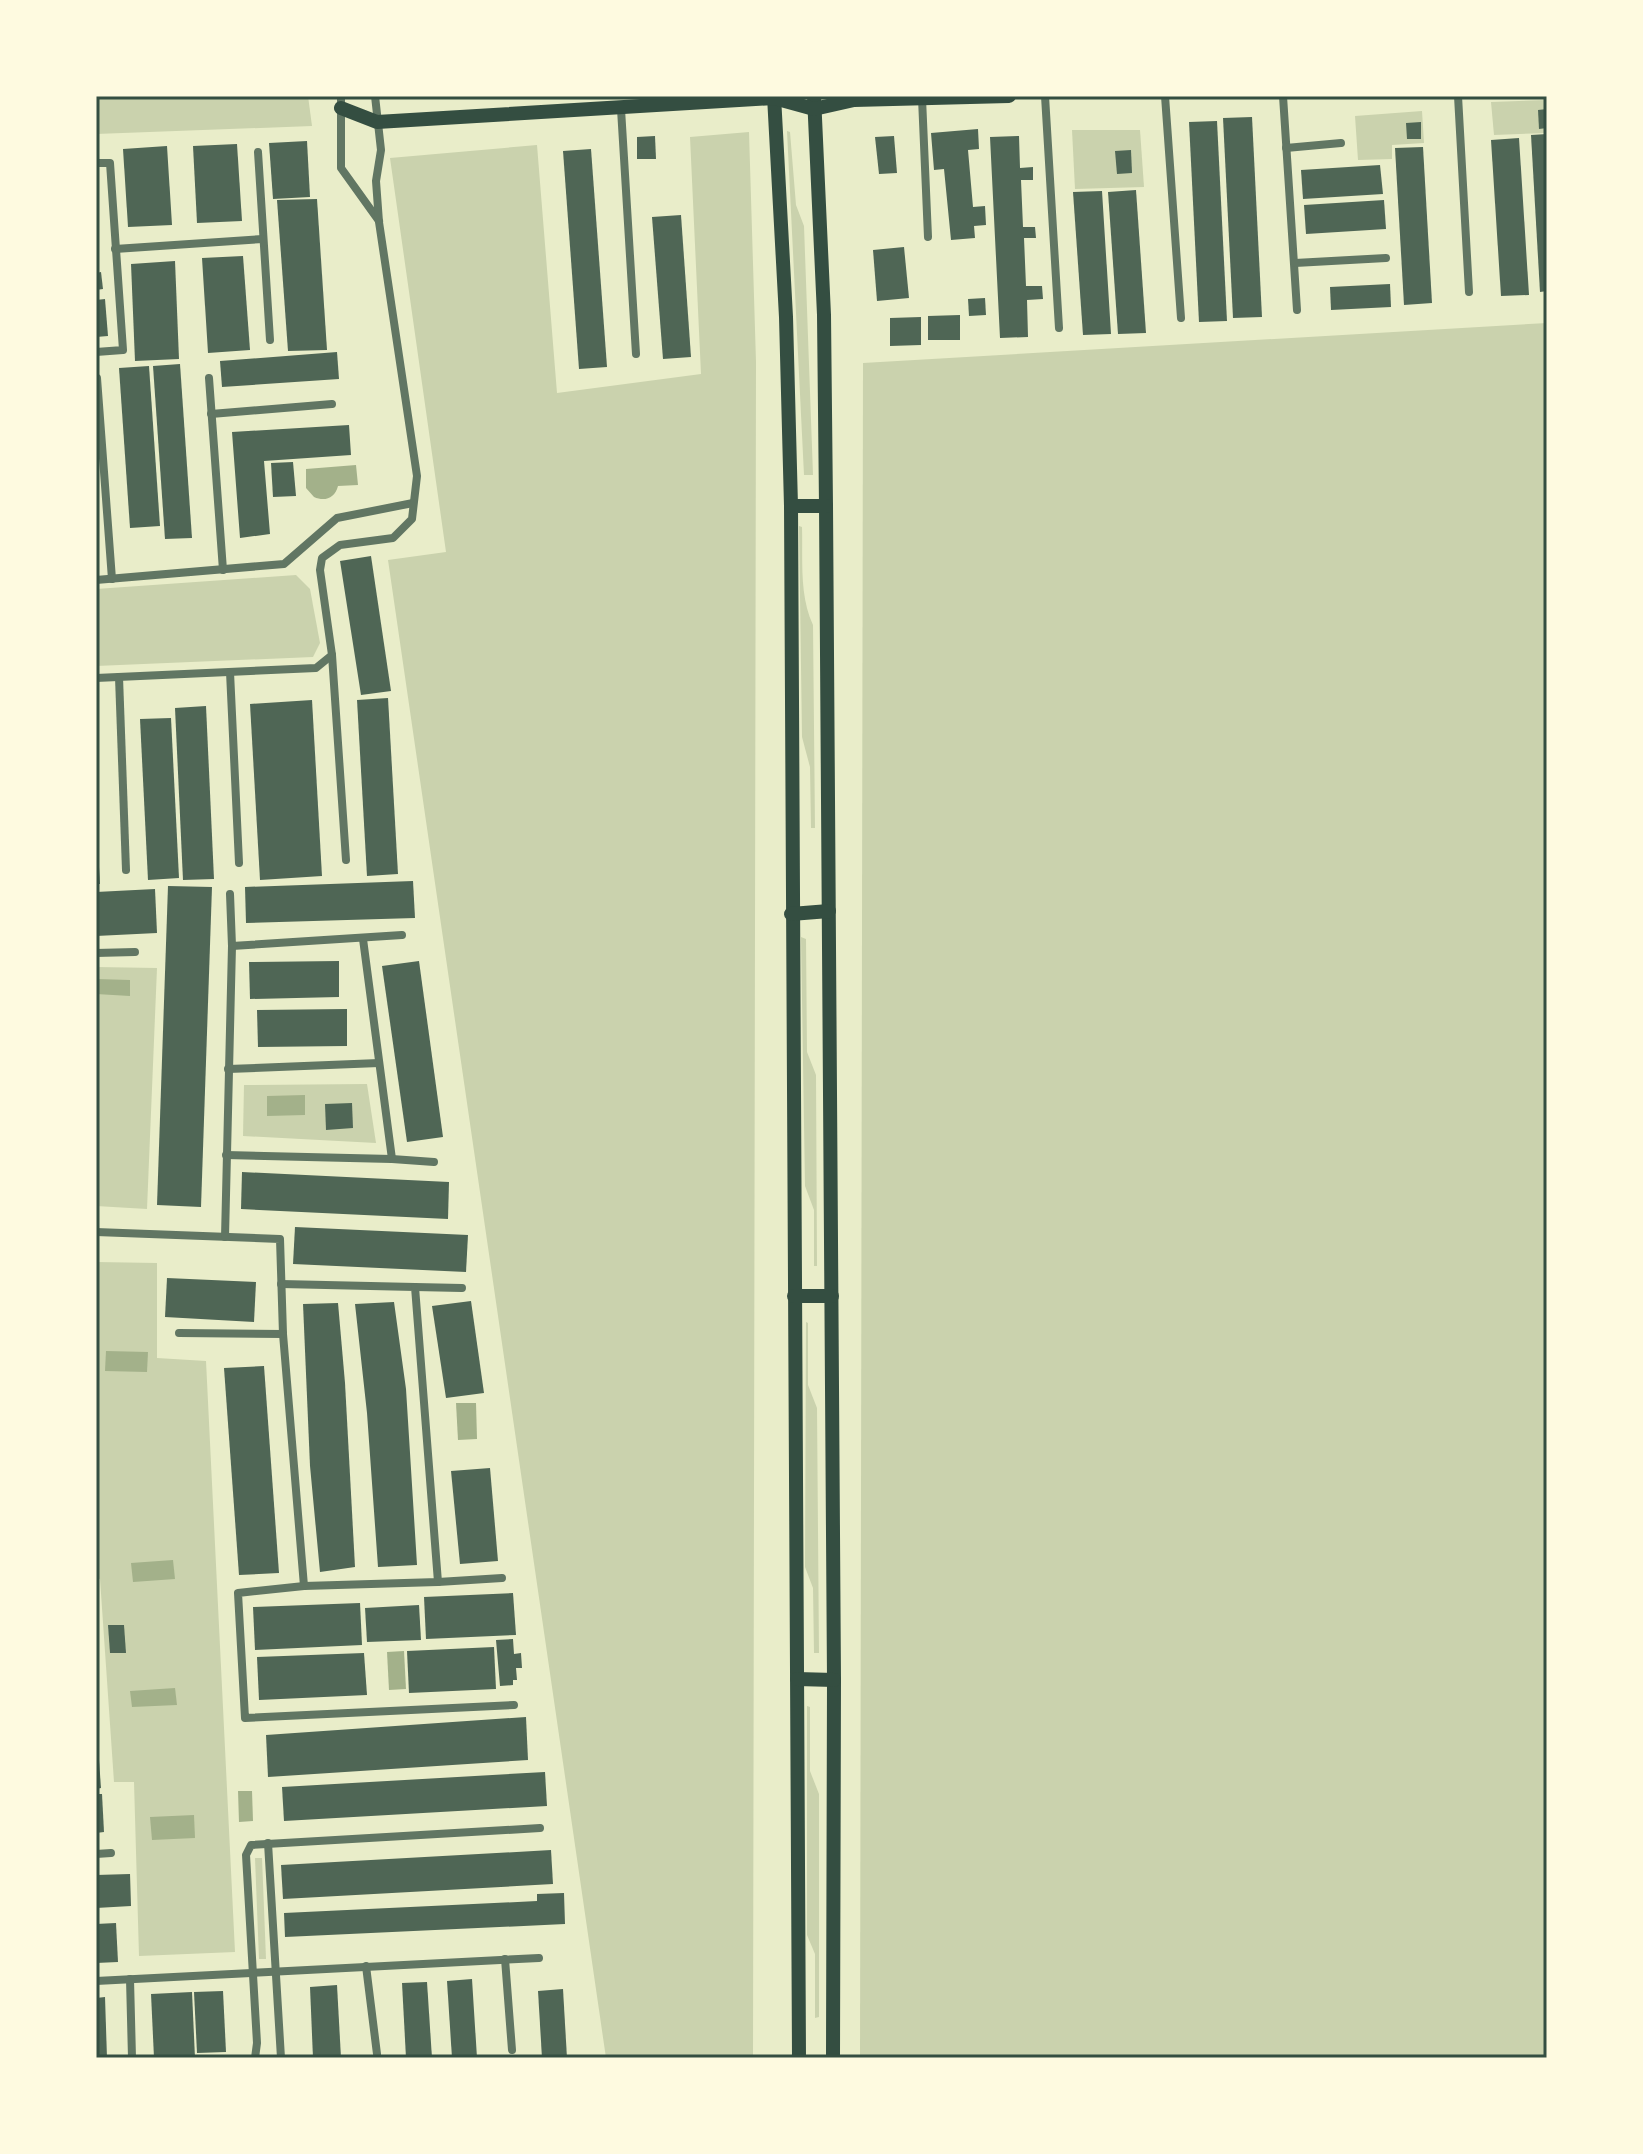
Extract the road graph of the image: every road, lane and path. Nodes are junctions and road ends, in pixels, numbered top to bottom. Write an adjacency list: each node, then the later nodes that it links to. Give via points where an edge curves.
1 (375, 96): 12 (street)
2 (1009, 96): 7 (main road)
3 (1045, 96): 26 (street)
4 (1165, 96): 25 (street)
5 (1458, 96): 23 (street)
6 (774, 97): 10 (main road); 11 (main road); 35 (main road)
7 (922, 98): 10 (main road); 18 (street)
8 (1283, 100): 14 (street)
9 (341, 102): 12 (main road); 17 (street, via 341,168)
10 (814, 103): 36 (main road)
11 (621, 109): 12 (main road); 29 (street)
12 (377, 122): 17 (street)
13 (1341, 143): 14 (street)
14 (1286, 148): 22 (street)
15 (258, 152): 19 (street)
16 (96, 163): 20 (street, via 110,163)
17 (379, 222): 34 (street, via 417,476)
18 (928, 237)
19 (263, 239): 20 (street); 27 (street)
20 (115, 249): 28 (street, via 123,350)
21 (1386, 258): 22 (street)
22 (1295, 263): 24 (street)
23 (1469, 292)
24 (1297, 310)
25 (1181, 318)
26 (1059, 328)
27 (270, 340)
28 (96, 352)
29 (636, 354)
30 (97, 378): 38 (street)
31 (209, 378): 33 (street)
32 (332, 404): 33 (street)
33 (211, 414): 37 (street)
34 (413, 503): 37 (street, via 337,518 284,564); 40 (street, via 412,519 393,538 340,545 322,558)
35 (791, 506): 36 (main road); 49 (main road)
36 (826, 506): 48 (main road)
37 (223, 570): 38 (street)
38 (112, 579): 39 (street)
39 (96, 580)
40 (332, 655): 41 (street, via 316,668); 44 (street)
41 (230, 672): 42 (street); 45 (street)
42 (119, 677): 43 (street); 46 (street)
43 (96, 678)
44 (346, 860)
45 (239, 863)
46 (126, 870)
47 (230, 894): 52 (street)
48 (829, 911): 49 (main road); 66 (main road)
49 (791, 914): 65 (main road)
50 (402, 935): 51 (street)
51 (363, 939): 52 (street); 55 (street)
52 (232, 946): 56 (street)
53 (135, 952): 54 (street)
54 (96, 953)
55 (379, 1063): 56 (street); 58 (street)
56 (228, 1069): 57 (street)
57 (226, 1155): 58 (street); 61 (street)
58 (392, 1159): 59 (street)
59 (434, 1162)
60 (96, 1232): 61 (street)
61 (225, 1237): 62 (street, via 280,1239)
62 (281, 1284): 63 (street); 68 (street)
63 (415, 1287): 64 (street); 70 (street)
64 (462, 1288)
65 (794, 1296): 66 (main road); 72 (main road)
66 (832, 1296): 73 (main road)
67 (179, 1333): 68 (street)
68 (283, 1334): 71 (street)
69 (502, 1578): 70 (street)
70 (438, 1582): 71 (street)
71 (304, 1586): 74 (street, via 238,1593 245,1718)
72 (797, 1679): 73 (main road); 93 (main road)
73 (834, 1680): 94 (main road)
74 (514, 1705)
75 (540, 1828): 76 (street)
76 (268, 1843): 82 (street); 83 (street, via 251,1845 246,1855)
77 (111, 1853): 78 (street)
78 (96, 1854)
79 (539, 1958): 80 (street)
80 (505, 1959): 81 (street); 88 (street)
81 (366, 1966): 82 (street); 89 (street)
82 (276, 1973): 83 (street); 87 (street)
83 (253, 1974): 84 (street); 86 (street)
84 (130, 1979): 85 (street); 90 (street)
85 (96, 1981)
86 (257, 2043): 87 (street); 91 (street)
87 (278, 2043): 92 (street)
88 (512, 2050)
89 (377, 2054)
90 (132, 2058)
91 (255, 2058)
92 (281, 2058)
93 (799, 2058)
94 (833, 2058)

